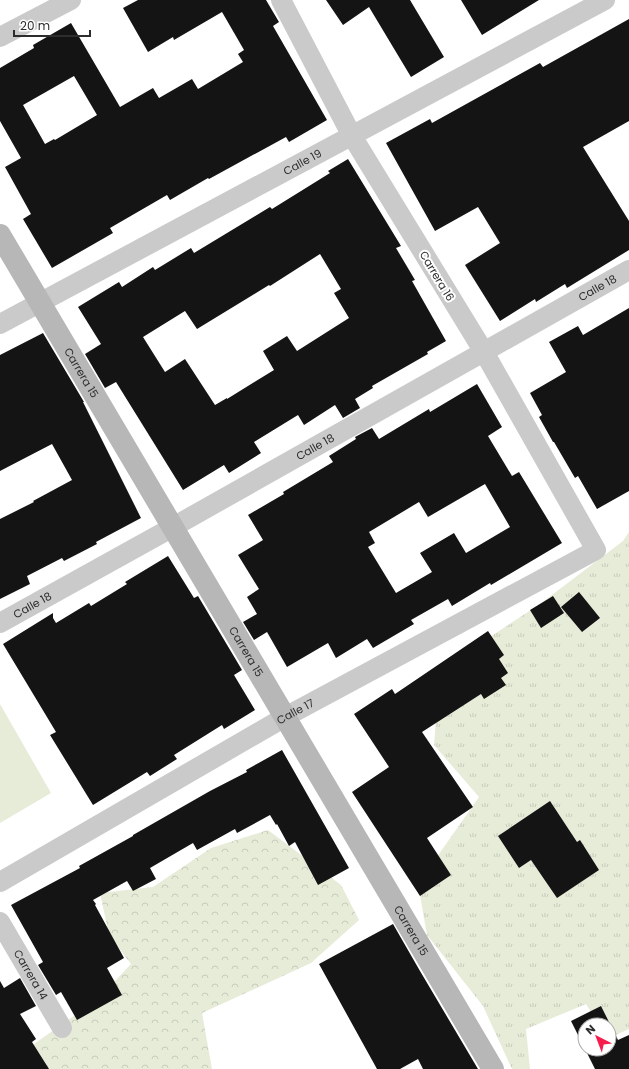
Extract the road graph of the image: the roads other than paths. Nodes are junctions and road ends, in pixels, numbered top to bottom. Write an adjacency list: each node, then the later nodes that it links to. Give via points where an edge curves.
1 (71, 0): 4 (street)
2 (281, 0): 5 (street, Carrera 16)
3 (605, 0): 5 (street, Calle 19)
4 (0, 37)
5 (352, 136): 8 (street, Calle 19); 10 (street, Carrera 16)
6 (0, 235): 8 (street, Carrera 15)
7 (629, 270): 10 (street, Calle 18)
8 (40, 303): 9 (street, Calle 19); 11 (street, Carrera 15)
9 (0, 324)
10 (484, 352): 11 (street, Calle 18); 12 (street, Carrera 16)
11 (173, 527): 13 (street, Calle 18); 14 (street, Carrera 15)
12 (596, 550): 14 (street, Calle 17)
13 (0, 623)
14 (285, 716): 15 (street, Calle 17); 18 (street, Carrera 15)
15 (0, 882)
16 (0, 922): 17 (street, Carrera 14)
17 (62, 1028)
18 (493, 1069)

